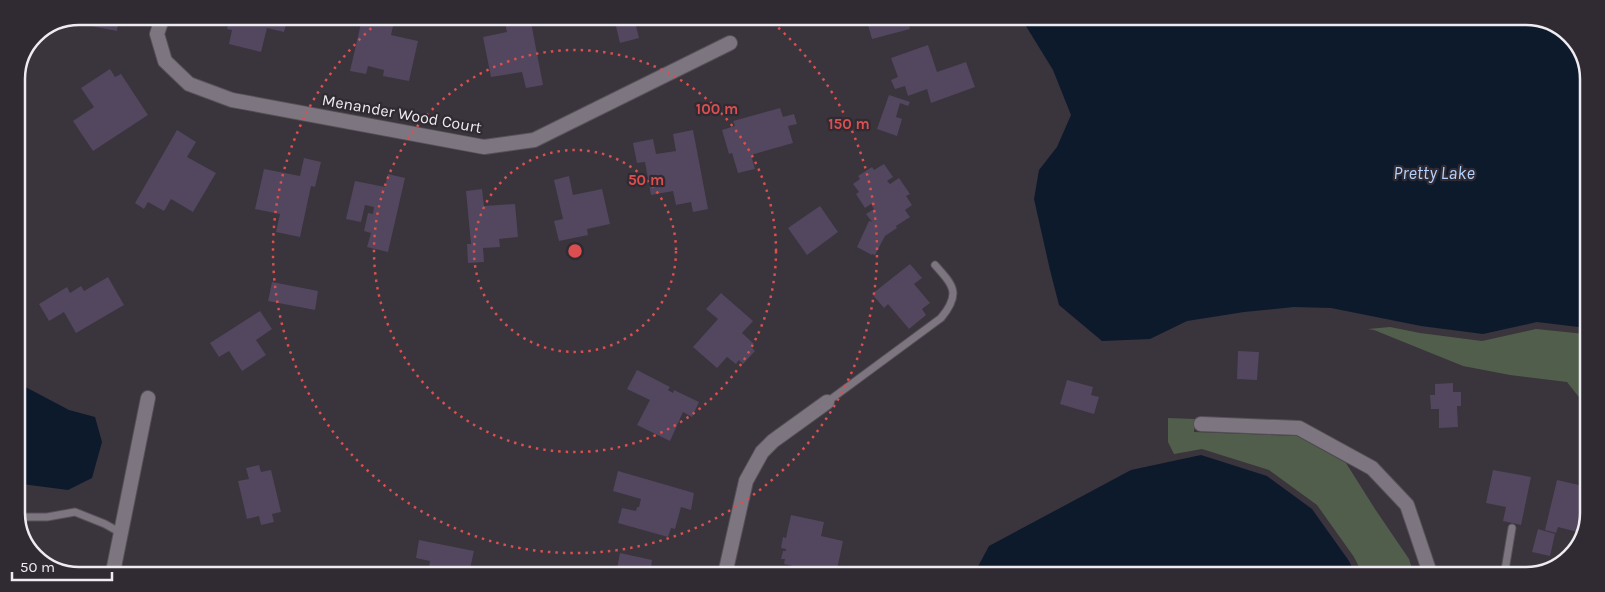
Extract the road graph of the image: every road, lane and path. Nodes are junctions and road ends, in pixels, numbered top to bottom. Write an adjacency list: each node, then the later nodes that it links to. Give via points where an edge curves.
1 (160, 25): 2 (street, Menander Wood Court, via 157,34 165,61 189,84 232,100 484,147 534,140)
2 (730, 43)
3 (935, 265): 5 (lane, via 950,282 954,293 950,306 940,318)
4 (148, 398): 9 (street)
5 (827, 402): 11 (street, via 762,452 746,482)
6 (1201, 424): 12 (street, via 1299,428 1372,468 1406,505)
7 (25, 517): 9 (lane, via 47,518 75,512)
8 (1512, 528): 13 (lane)
9 (121, 533): 10 (street)
10 (114, 567)
11 (727, 567)
12 (1428, 567)
13 (1506, 567)

